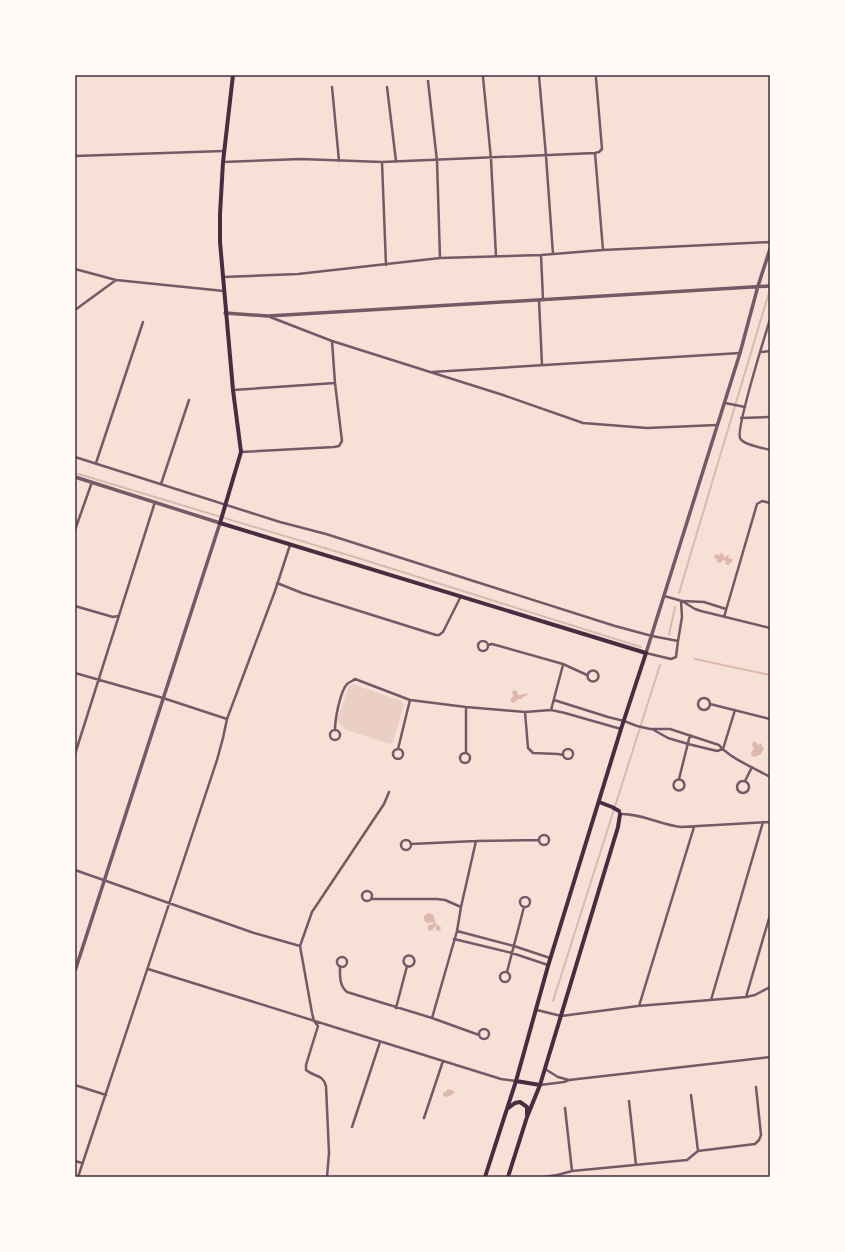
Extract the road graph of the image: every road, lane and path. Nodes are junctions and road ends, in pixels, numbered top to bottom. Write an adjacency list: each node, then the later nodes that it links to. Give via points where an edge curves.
1 (233, 75): 8 (main road)
2 (539, 76): 11 (street)
3 (483, 77): 12 (street)
4 (596, 78): 9 (street, via 602,149)
5 (428, 81): 13 (street)
6 (332, 87): 15 (street)
7 (387, 87): 17 (street)
8 (225, 151): 10 (street); 14 (main road)
9 (595, 154): 11 (street); 20 (street)
10 (75, 156)
11 (546, 156): 12 (street); 21 (street)
12 (491, 158): 13 (street); 23 (street)
13 (438, 161): 17 (street); 24 (street)
14 (223, 162): 15 (street, via 301,159); 27 (main road, via 220,242)
15 (339, 162): 16 (street)
16 (382, 162): 17 (street); 25 (street)
17 (396, 162)
18 (770, 242): 20 (street)
19 (770, 249): 29 (street)
20 (603, 250): 21 (street)
21 (553, 254): 22 (street)
22 (541, 255): 23 (street); 32 (street)
23 (496, 256): 24 (street)
24 (440, 258): 25 (street)
25 (386, 264): 27 (street, via 298,274)
26 (75, 269): 28 (street)
27 (223, 276): 31 (main road)
28 (116, 280): 31 (street); 33 (street)
29 (758, 286): 30 (street); 32 (street); 41 (street)
30 (768, 286)
31 (224, 290): 34 (main road)
32 (541, 299): 35 (street); 42 (street)
33 (75, 310)
34 (226, 313): 35 (street); 45 (main road)
35 (268, 316): 38 (street)
36 (770, 319): 40 (street)
37 (143, 322): 55 (street)
38 (332, 341): 43 (street); 44 (street)
39 (770, 351): 40 (street)
40 (761, 352): 48 (street)
41 (740, 353): 42 (street); 47 (street)
42 (542, 365): 43 (street)
43 (430, 372): 51 (street, via 583,423 647,428)
44 (335, 383): 45 (street); 53 (street, via 342,441 339,446)
45 (233, 390): 53 (main road)
46 (189, 400): 58 (street)
47 (725, 403): 48 (street); 51 (street)
48 (745, 407): 50 (street)
49 (770, 417): 50 (street)
50 (742, 418): 52 (street, via 739,434 744,443)
51 (718, 425): 67 (street)
52 (770, 450)
53 (242, 452): 61 (main road)
54 (75, 457): 55 (street)
55 (96, 463): 58 (street)
56 (75, 477): 57 (street)
57 (92, 482): 59 (street); 63 (street)
58 (161, 484): 61 (street)
59 (155, 502): 62 (street); 71 (street)
60 (770, 503): 70 (street, via 762,501 757,504)
61 (225, 504): 62 (main road); 74 (street)
62 (221, 520): 64 (main road); 82 (street)
63 (75, 530)
64 (290, 545): 65 (street); 66 (main road)
65 (277, 583): 66 (street, via 436,635 443,632); 91 (street)
66 (461, 596): 77 (main road)
67 (664, 596): 68 (street); 74 (street)
68 (682, 601): 70 (street, via 699,602); 72 (street, via 695,609); 75 (street)
69 (75, 606): 71 (street, via 113,617)
70 (726, 609): 72 (street)
71 (118, 616): 81 (street)
72 (724, 617): 73 (street)
73 (770, 628)
74 (652, 636): 75 (street); 77 (street)
75 (678, 641): 77 (street, via 676,657 672,659)
76 (488, 646): 76 (street, via 482,641 478,644 481,651 487,650); 78 (street, via 492,644)
77 (646, 654): 92 (main road)
78 (564, 664): 80 (street); 84 (street)
79 (75, 673): 81 (street)
80 (587, 675): 80 (street, via 595,671 598,678 591,682)
81 (98, 680): 82 (street); 101 (street)
82 (164, 698): 91 (street); 117 (street)
83 (410, 700): 86 (street); 95 (street, via 355,680 344,689 336,714); 98 (street)
84 (554, 700): 87 (street); 92 (street)
85 (710, 704): 85 (street, via 708,699 704,698 698,703 702,710 707,710); 88 (street)
86 (466, 707): 89 (street); 100 (street)
87 (551, 710): 89 (street); 93 (street)
88 (735, 710): 90 (street); 99 (street)
89 (525, 712): 102 (street, via 530,751)
90 (770, 718)
91 (227, 719): 119 (street, via 217,760)
92 (624, 720): 93 (main road); 94 (street)
93 (621, 729): 108 (main road)
94 (650, 729): 96 (street, via 669,729); 97 (street)
95 (335, 730): 95 (street, via 330,735 337,740 341,735)
96 (690, 735): 97 (street); 99 (street, via 720,744)
97 (688, 744): 99 (street, via 717,752); 105 (street)
98 (398, 749): 98 (street, via 393,755 398,760 403,754)
99 (723, 749): 103 (street)
100 (466, 753): 100 (street, via 460,757 465,763 471,758)
101 (75, 754)
102 (563, 755): 102 (street, via 569,759 573,753 566,750)
103 (752, 768): 104 (street); 106 (street)
104 (770, 776)
105 (679, 779): 105 (street, via 674,784 679,790 684,785)
106 (745, 781): 106 (street, via 737,783 736,788 742,794 749,788)
107 (389, 792): 125 (street, via 384,804 312,912)
108 (600, 802): 109 (main road); 128 (main road)
109 (620, 812): 112 (street, via 674,826); 141 (main road, via 618,827)
110 (763, 822): 111 (street); 112 (street); 137 (street)
111 (770, 822)
112 (694, 826): 138 (street)
113 (539, 840): 113 (street, via 543,845 549,840 544,835); 114 (street)
114 (476, 841): 115 (street); 120 (street)
115 (411, 844): 115 (street, via 402,841 402,849 407,850)
116 (75, 870): 117 (street)
117 (105, 880): 119 (street); 133 (street)
118 (371, 899): 118 (street, via 370,892 364,892 364,900); 120 (street, via 437,899)
119 (170, 904): 125 (street); 132 (street)
120 (460, 907): 123 (street)
121 (524, 907): 121 (street, via 530,903 527,897 520,901); 126 (street)
122 (770, 915): 136 (street)
123 (457, 931): 124 (street); 126 (street)
124 (454, 939): 127 (street); 142 (street)
125 (300, 946): 143 (street)
126 (514, 946): 127 (street); 128 (street)
127 (512, 953): 131 (street); 134 (street)
128 (551, 958): 131 (main road)
129 (340, 966): 129 (street, via 347,963 343,957 338,958); 139 (street, via 342,988 347,992)
130 (407, 966): 130 (street, via 412,965 414,961 410,956 403,959); 139 (street)
131 (548, 966): 140 (main road)
132 (148, 969): 143 (street); 154 (street)
133 (75, 971)
134 (507, 972): 134 (street, via 500,976 503,982 510,979)
135 (770, 987): 136 (street, via 755,995)
136 (746, 996): 137 (street)
137 (711, 1000): 138 (street)
138 (638, 1006): 141 (street)
139 (396, 1008): 142 (street)
140 (537, 1010): 141 (street); 150 (main road)
141 (560, 1016): 148 (main road)
142 (432, 1018): 144 (street)
143 (314, 1021): 145 (street); 170 (street, via 318,1026 306,1070 321,1077 326,1086 329,1153)
144 (479, 1036): 144 (street, via 485,1039 489,1033 483,1029)
145 (380, 1042): 147 (street); 161 (street)
146 (770, 1057): 149 (street)
147 (443, 1061): 150 (street, via 501,1079); 160 (street)
148 (545, 1069): 149 (street); 151 (main road)
149 (569, 1080): 151 (street)
150 (516, 1081): 151 (main road); 158 (main road)
151 (540, 1084): 159 (main road)
152 (75, 1085): 154 (street)
153 (756, 1087): 162 (street, via 761,1135 758,1142)
154 (106, 1095): 164 (street)
155 (691, 1095): 162 (street)
156 (629, 1101): 165 (street)
157 (565, 1108): 166 (street)
158 (507, 1109): 159 (main road, via 520,1102 526,1107); 171 (main road)
159 (527, 1117): 172 (main road)
160 (424, 1118)
161 (352, 1127)
162 (698, 1151): 165 (street, via 687,1160)
163 (75, 1161): 164 (street)
164 (82, 1163): 168 (street)
165 (636, 1165): 166 (street)
166 (572, 1171): 173 (street)
167 (75, 1172): 168 (street)
168 (79, 1173): 169 (street)
169 (78, 1177)
170 (327, 1177)
171 (485, 1177)
172 (508, 1177)
173 (544, 1177)

